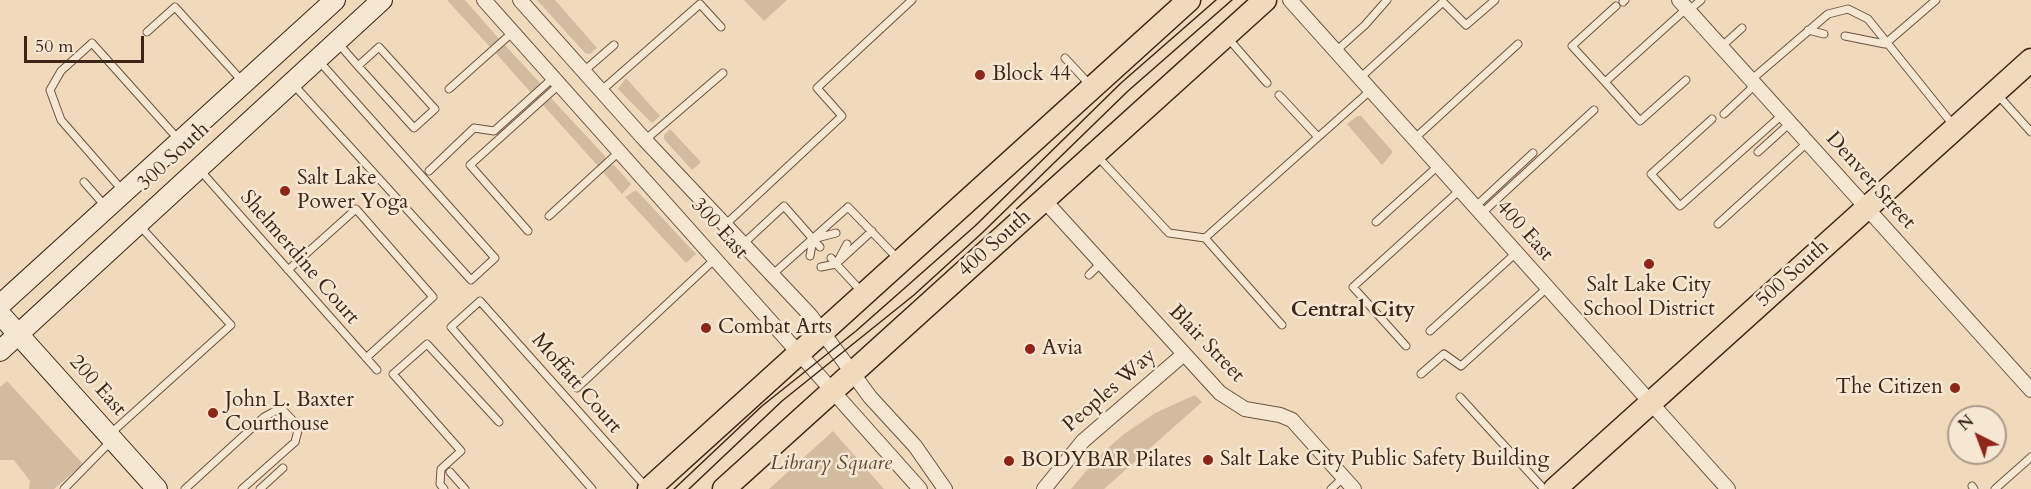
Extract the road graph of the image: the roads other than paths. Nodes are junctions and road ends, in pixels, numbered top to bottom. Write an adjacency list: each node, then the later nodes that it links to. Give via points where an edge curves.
1 (335, 0): 38 (street, 300 South)
2 (382, 0): 23 (street, 300 South)
3 (484, 0): 19 (street, 300 East)
4 (520, 0): 33 (street, 300 East)
5 (912, 0): 78 (lane, via 817,88 842,116)
6 (1189, 0): 43 (main road)
7 (1265, 0): 21 (main road, 400 South)
8 (1290, 0): 28 (street, 400 East)
9 (1387, 0): 28 (lane)
10 (1495, 0): 35 (lane, via 1466,25 1443,2)
11 (1701, 0): 14 (lane)
12 (1936, 0): 25 (lane)
13 (1622, 3): 40 (lane, via 1572,46)
14 (1685, 6): 27 (street, Denver Street); 40 (lane)
15 (721, 27): 45 (lane, via 700,4)
16 (1742, 28): 27 (lane)
17 (1808, 30): 20 (lane); 25 (lane, via 1837,10 1857,12 1868,19); 42 (lane)
18 (147, 32): 38 (lane, via 175,7)
19 (513, 32): 37 (street, 300 East); 44 (lane)
20 (1824, 34)
21 (1226, 36): 41 (lane); 62 (main road, 400 South)
22 (1845, 36): 25 (lane)
23 (336, 41): 30 (street, 300 South); 32 (lane)
24 (1518, 44): 56 (lane)
25 (1885, 44): 53 (lane)
26 (614, 45): 33 (lane)
27 (1721, 47): 42 (street, Denver Street)
28 (1336, 51): 35 (street, 400 East)
29 (1065, 58): 43 (lane)
30 (317, 59): 39 (street, 300 South); 39 (lane, via 495,258 471,280)
31 (2031, 60): 47 (main road, 500 South)
32 (358, 66): 32 (lane, via 414,128 435,109 379,47)
33 (584, 71): 45 (street, 300 East)
34 (723, 73): 58 (lane)
35 (1360, 78): 46 (street, 400 East)
36 (1686, 80): 40 (lane, via 1640,121)
37 (557, 81): 60 (street, 300 East); 66 (lane, via 494,131 474,128); 79 (lane, via 470,165)
38 (243, 82): 57 (street, 300 South)
39 (291, 82): 65 (street, 300 South)
40 (1605, 82)
41 (1267, 83)
42 (1753, 83): 50 (lane); 52 (street, Denver Street)
43 (1093, 88): 91 (main road)
44 (449, 89)
45 (602, 90): 58 (street, 300 East)
46 (1371, 90): 55 (lane); 56 (street, 400 East)
47 (1995, 92): 53 (main road, 500 South); 54 (lane)
48 (1279, 95): 55 (lane)
49 (1594, 110): 73 (lane)
50 (1724, 114)
51 (1712, 119): 52 (lane, via 1651,174 1680,206)
52 (1786, 119): 59 (street, Denver Street); 61 (lane)
53 (1956, 128): 72 (main road, 500 South)
54 (2031, 132)
55 (1318, 137): 82 (lane)
56 (1414, 139): 64 (street, 400 East)
57 (180, 140): 69 (street, 300 South); 69 (lane, via 92,43 61,71 50,90 56,110 68,128)
58 (645, 140): 78 (street, 300 East)
59 (1808, 143): 72 (street, Denver Street); 77 (lane)
60 (620, 151): 74 (lane); 89 (street, 300 East)
61 (1758, 152)
62 (1094, 153): 70 (main road, 400 South); 82 (lane, via 1169,233)
63 (1533, 153): 73 (lane)
64 (1438, 166): 68 (street, 400 East); 75 (lane)
65 (197, 167): 76 (street, 300 South); 94 (lane, Shelmerdine Court)
66 (429, 171)
67 (84, 182): 71 (lane)
68 (1460, 190): 73 (street, 400 East); 105 (lane, via 1353,287)
69 (123, 191): 71 (street, 300 South)
70 (1044, 200): 92 (street, Blair Street); 111 (main road, 400 South)
71 (106, 207): 99 (street, 300 South)
72 (1866, 208): 114 (street, Denver Street); 117 (main road, 500 South)
73 (1478, 210): 87 (street, 400 East)
74 (549, 216)
75 (1376, 222)
76 (137, 224): 104 (street, 300 South); 119 (lane, via 231,325)
77 (1718, 224)
78 (724, 225): 84 (street, 300 East)
79 (528, 231)
80 (872, 231): 83 (lane, via 848,207); 90 (lane); 91 (lane)
81 (836, 233): 83 (lane)
82 (1205, 238): 101 (lane)
83 (813, 239): 84 (lane, via 784,206); 86 (lane); 88 (lane); 95 (lane)
84 (742, 244): 95 (street, 300 East)
85 (847, 244): 90 (lane)
86 (820, 247)
87 (1516, 253): 97 (street, 400 East); 102 (lane)
88 (810, 256)
89 (716, 258): 107 (street, 300 East); 113 (lane)
90 (834, 261): 93 (lane); 98 (lane)
91 (901, 261): 98 (main road)
92 (1101, 263): 96 (lane); 108 (street, Blair Street)
93 (821, 267)
94 (288, 270): 109 (lane, Shelmerdine Court); 109 (lane, via 356,209 433,297)
95 (773, 274): 103 (street, 300 East)
96 (1089, 274)
97 (1547, 288): 112 (lane, via 1461,366 1444,354); 117 (street, 400 East)
98 (865, 295): 103 (main road)
99 (0, 305)
100 (0, 314): 104 (street, 200 East)
101 (1282, 325)
102 (1430, 331)
103 (823, 333): 107 (main road); 111 (street, 300 East)
104 (18, 334): 106 (street, 300 South); 119 (street, 200 East)
105 (1406, 346)
106 (0, 351)
107 (800, 353): 115 (street, 300 East); 132 (main road)
108 (1184, 354): 123 (street, Blair Street, via 1232,403 1292,420); 136 (street, Peoples Way, via 1083,441)
109 (366, 358): 110 (lane, Shelmerdine Court)
110 (377, 370)
111 (853, 374): 115 (main road, 400 South); 135 (street, 300 East, via 915,446)
112 (1421, 374)
113 (577, 388)
114 (2031, 390)
115 (833, 392): 133 (main road, 400 South); 134 (street, 300 East)
116 (1460, 397): 139 (lane)
117 (1650, 403): 140 (main road, 500 South); 141 (street, 400 East)
118 (499, 422): 129 (lane, via 427,344 393,374 461,451 441,469 440,484)
119 (111, 437): 124 (lane); 125 (street, 200 East)
120 (2031, 456): 142 (lane)
121 (284, 468): 128 (lane)
122 (450, 472): 130 (lane)
123 (1344, 477): 137 (lane); 138 (street, Blair Street)
124 (64, 489)
125 (157, 489)
126 (185, 489): 127 (lane, via 264,417 281,408 299,427 295,442)
127 (242, 489)
128 (260, 489)
129 (444, 489)
130 (465, 489)
131 (592, 489): 132 (lane, Moffatt Court, via 451,327 480,301)
132 (648, 489)
133 (724, 489)
134 (920, 489)
135 (945, 489)
136 (1044, 489)
137 (1331, 489)
138 (1354, 489)
139 (1544, 489)
140 (1555, 489)
141 (1728, 489)
142 (1995, 489)

